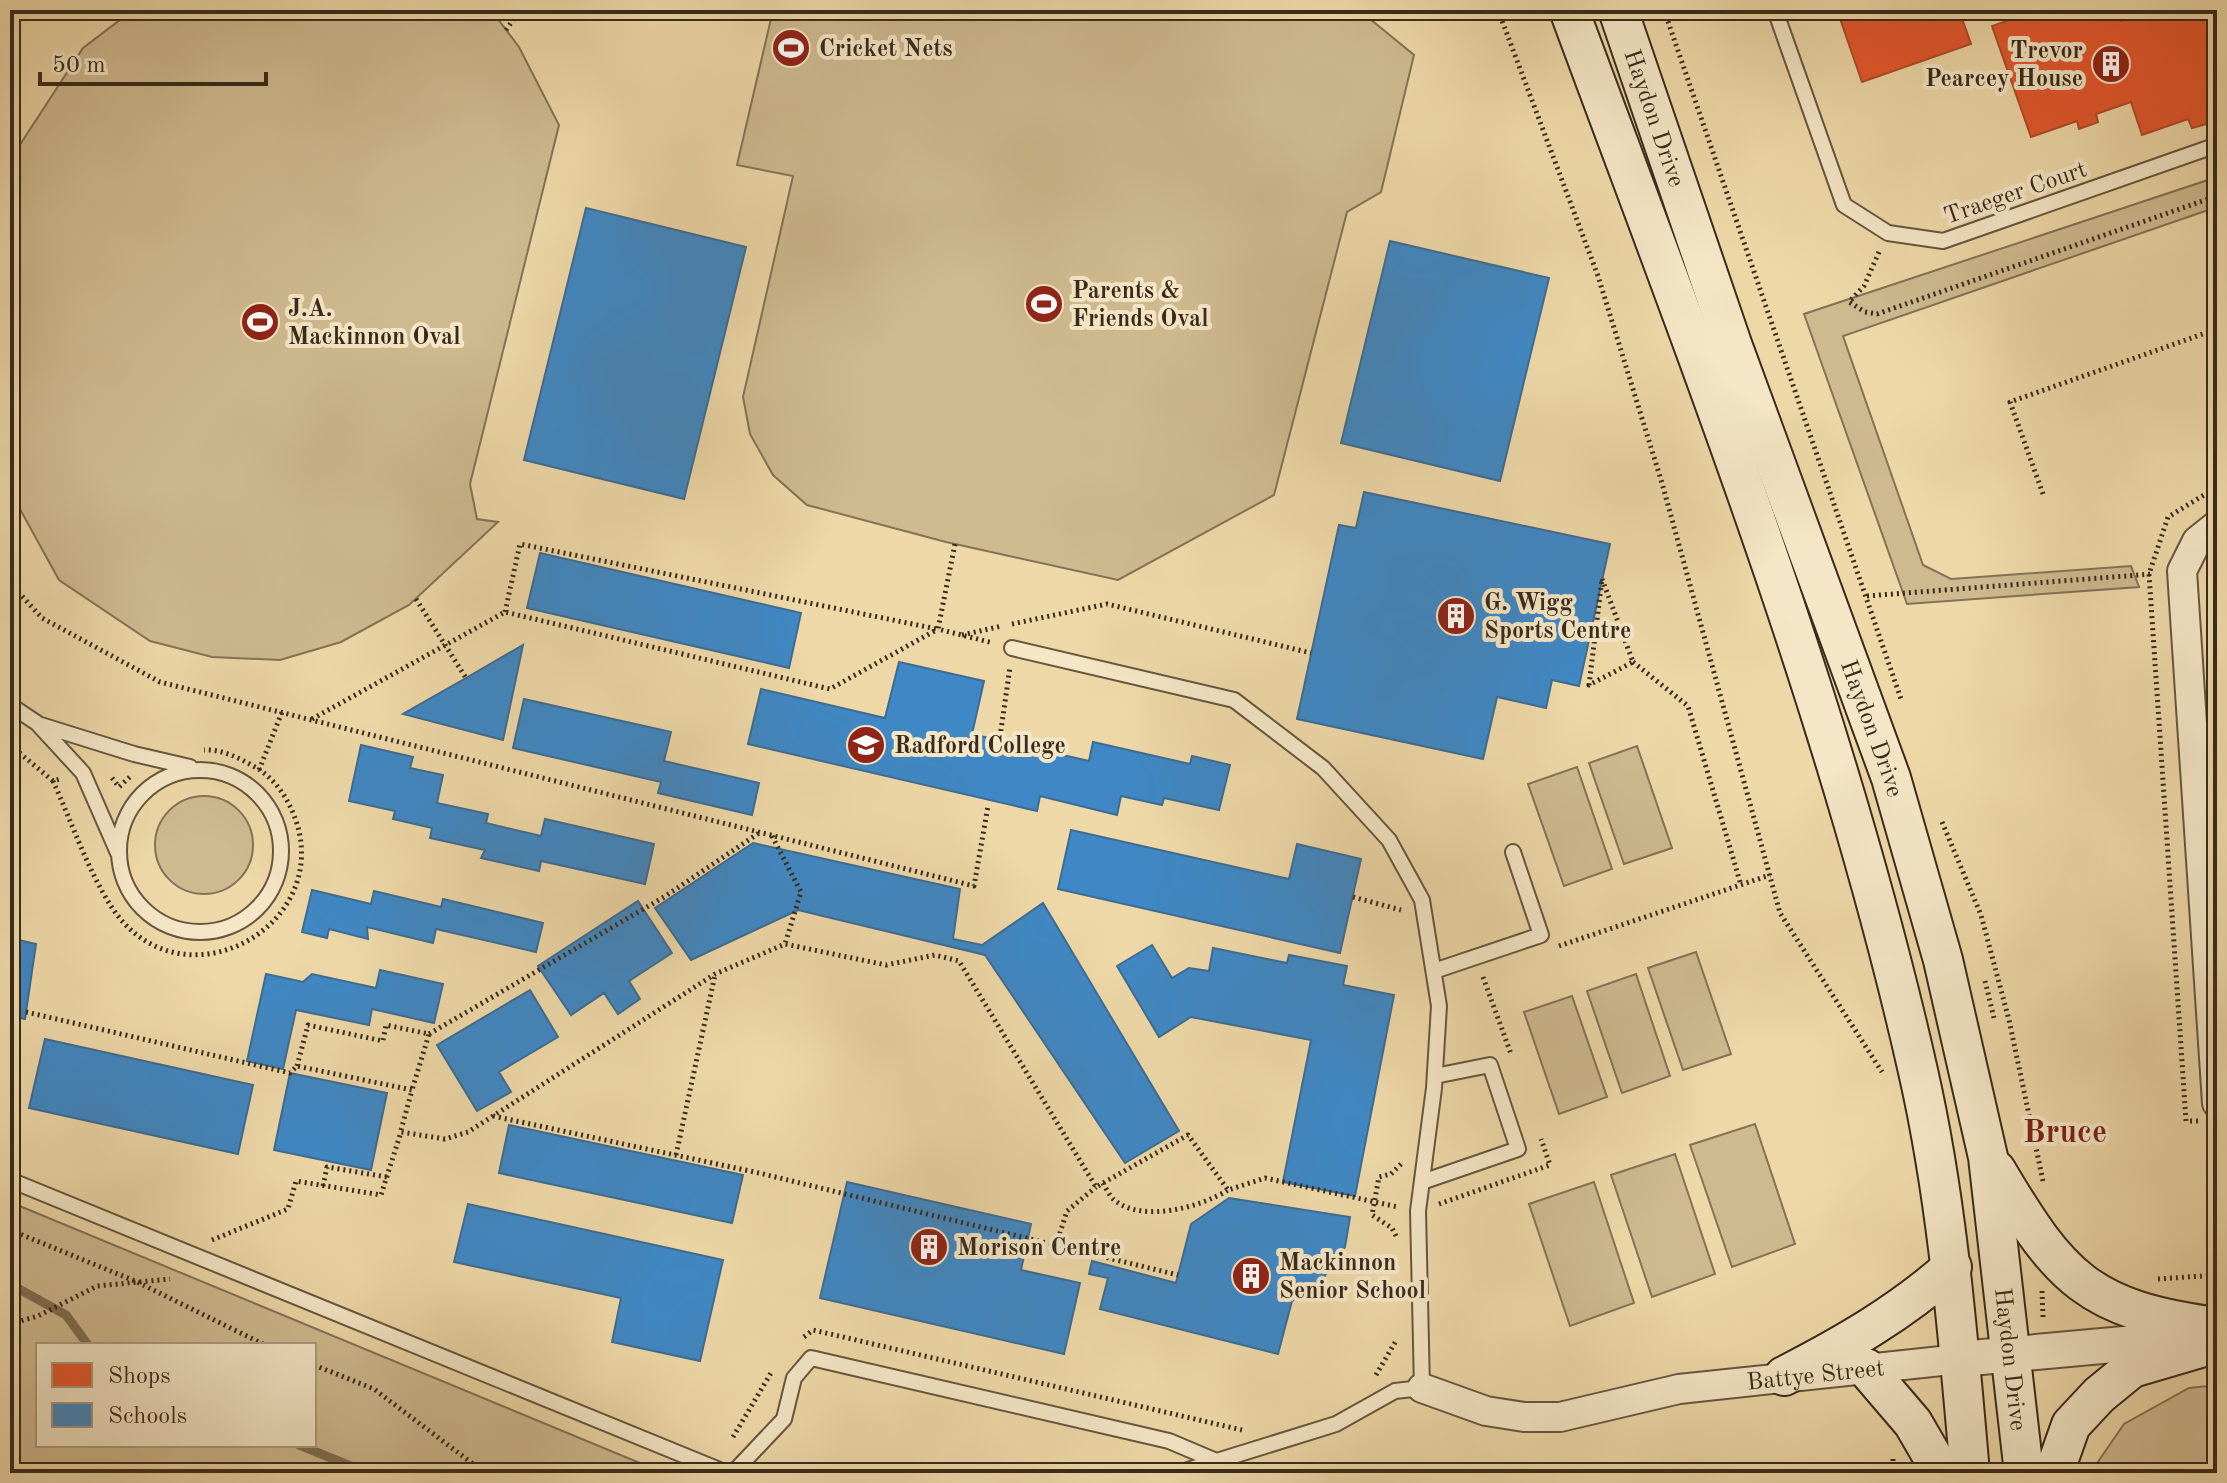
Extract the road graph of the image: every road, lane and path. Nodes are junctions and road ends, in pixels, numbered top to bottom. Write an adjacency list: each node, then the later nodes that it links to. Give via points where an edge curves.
1 (12, 10): 7 (path)
2 (520, 10): 9 (path)
3 (1498, 10): 44 (path, via 1598,276 1662,483)
4 (1542, 10): 8 (main road)
5 (1618, 10): 63 (main road, Haydon Drive, via 1732,344 1891,778 1943,960)
6 (1775, 10): 12 (lane, Traeger Court, via 1844,205)
7 (10, 19)
8 (1574, 24): 79 (main road, Haydon Drive, via 1697,357 1869,869 1919,1075)
9 (506, 30)
10 (2217, 145): 12 (lane, Traeger Court, via 1943,241)
11 (2217, 196): 12 (path, via 1877,314 1865,312 1849,302 1864,286)
12 (1888, 233)
13 (2217, 329): 14 (path, via 2010,402)
14 (2043, 494)
15 (2217, 525): 17 (street, via 2197,541)
16 (955, 544): 22 (path)
17 (2182, 571): 19 (path); 58 (street)
18 (10, 583): 30 (path, via 42,618 160,682)
19 (1854, 597)
20 (416, 599): 24 (path)
21 (505, 612): 22 (path, via 830,689); 22 (path, via 520,544); 24 (path)
22 (938, 629): 23 (path)
23 (962, 635): 25 (path); 26 (path, via 1107,604)
24 (445, 645): 28 (path); 31 (path)
25 (1012, 648): 33 (path); 50 (lane, via 1234,700 1323,768 1389,840 1422,900)
26 (1311, 653)
27 (1633, 662): 27 (path, via 1589,685 1602,579 1618,620); 45 (path, via 1688,706)
28 (466, 678)
29 (10, 705): 32 (lane)
30 (282, 712): 31 (path); 36 (path)
31 (311, 719): 40 (path)
32 (37, 723): 34 (lane); 43 (lane, via 83,773)
33 (1000, 737)
34 (156, 759): 35 (lane); 36 (path, via 210,749); 38 (path)
35 (199, 769): 43 (lane, via 150,786 132,805 121,828); 43 (lane, via 250,785 269,806 280,831 282,859 274,887 258,909 221,929 179,929 155,919 136,902 123,879)
36 (259, 770): 37 (path, via 289,802 300,832 301,865 292,896 273,923 248,943 217,953 184,954 153,944 123,923 104,894)
37 (53, 781)
38 (119, 787)
39 (988, 806): 41 (path, via 974,886)
40 (760, 833): 41 (path); 53 (path, via 664,897)
41 (772, 836): 48 (path, via 801,892)
42 (1513, 852): 50 (lane, via 1541,935)
43 (118, 854)
44 (1770, 875): 45 (path); 56 (path, via 1780,913)
45 (1741, 885): 49 (path)
46 (1353, 897): 47 (path, via 1400,908)
47 (1404, 921)
48 (785, 944): 51 (path); 70 (path, via 886,965 935,955 959,961)
49 (1554, 948)
50 (1434, 971): 55 (lane, via 1439,1006)
51 (715, 974): 59 (path); 62 (path)
52 (26, 1012): 54 (path, via 290,1073)
53 (429, 1034): 54 (path, via 386,1025 383,1041 308,1025); 57 (path)
54 (297, 1066): 57 (path)
55 (1435, 1076): 64 (lane, via 1490,1065 1518,1149); 67 (lane)
56 (1886, 1084)
57 (412, 1090): 60 (path)
58 (2217, 1103)
59 (493, 1116): 60 (path, via 445,1139); 62 (path)
60 (401, 1132): 65 (path)
61 (1404, 1148): 72 (path, via 1402,1163 1379,1177)
62 (676, 1155): 76 (path)
63 (1988, 1157): 86 (main road, via 2034,1235 2057,1263 2095,1292 2164,1320); 91 (main road, Haydon Drive)
64 (1439, 1176): 67 (lane); 74 (path)
65 (387, 1177): 69 (path, via 381,1195); 69 (path, via 327,1167)
66 (10, 1180): 78 (lane)
67 (1422, 1182): 73 (lane)
68 (1103, 1183): 70 (path); 71 (path, via 1114,1200 1137,1209 1187,1209); 71 (path, via 1188,1135)
69 (323, 1186): 78 (path, via 296,1181 288,1209)
70 (1096, 1187): 76 (path, via 1067,1211)
71 (1228, 1190): 72 (path, via 1265,1178)
72 (1375, 1202): 73 (path); 77 (path, via 1372,1215 1392,1228)
73 (1418, 1211): 97 (lane)
74 (1436, 1215)
75 (10, 1230): 84 (path)
76 (1056, 1245): 80 (path)
77 (1402, 1249)
78 (182, 1252): 105 (lane)
79 (1952, 1267): 92 (main road, Haydon Drive); 95 (main road, via 1908,1306 1865,1334)
80 (1178, 1275)
81 (2217, 1275): 83 (path)
82 (170, 1279): 84 (path)
83 (2145, 1280)
84 (135, 1281): 85 (path, via 97,1286); 89 (path)
85 (10, 1324)
86 (2217, 1327)
87 (1399, 1333): 96 (path)
88 (2217, 1335): 91 (street, Battye Street)
89 (261, 1343)
90 (2217, 1343): 110 (main road, via 2132,1368 2071,1425)
91 (2011, 1355): 92 (street, Battye Street); 109 (main road, Haydon Drive)
92 (1960, 1359): 94 (street, Battye Street); 108 (main road, Haydon Drive)
93 (316, 1366): 104 (path, via 374,1389)
94 (1866, 1368): 95 (street, Battye Street); 107 (main road, via 1913,1423)
95 (1784, 1376): 97 (street, Battye Street, via 1679,1389 1560,1417 1486,1411)
96 (1370, 1381)
97 (1422, 1388): 102 (lane, via 1395,1391 1336,1424)
98 (1166, 1410): 99 (path)
99 (1168, 1419)
100 (1257, 1428): 101 (path)
101 (1229, 1434)
102 (1214, 1460): 103 (lane); 105 (lane, via 1169,1441 811,1358 794,1378 784,1419)
103 (1199, 1470): 106 (lane)
104 (485, 1473)
105 (730, 1473)
106 (1178, 1473)
107 (1942, 1473)
108 (1970, 1473)
109 (2024, 1473)
110 (2054, 1473)

